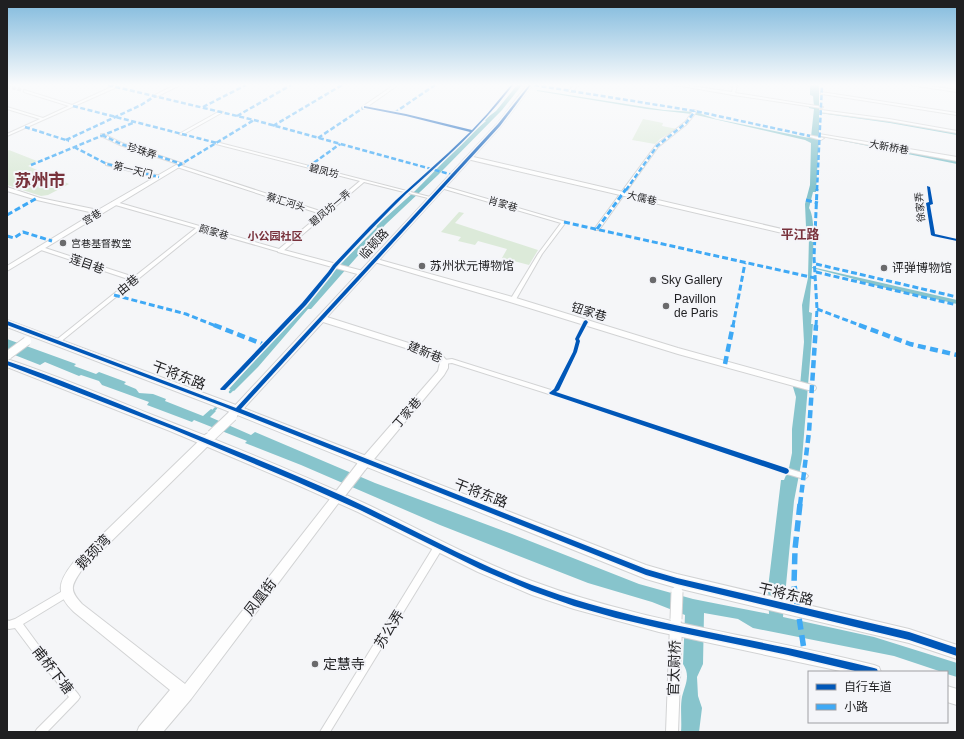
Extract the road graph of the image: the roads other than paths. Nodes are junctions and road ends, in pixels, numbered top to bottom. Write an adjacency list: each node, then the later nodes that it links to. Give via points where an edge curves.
1 (42, 119): 8 (street)
2 (207, 119): 7 (street)
3 (504, 119): 12 (main road, 临顿路)
4 (688, 119): 21 (street, via 659,143)
5 (886, 119): 6 (street)
6 (957, 132)
7 (181, 134)
8 (7, 135)
9 (102, 135): 15 (street, 珍珠弄)
10 (810, 136): 13 (street, 大新桥巷)
11 (217, 143): 17 (street, 碧凤坊)
12 (469, 158): 18 (main road, 临顿路); 21 (street, 大儒巷)
13 (957, 159)
14 (106, 164): 16 (street, 第一天门)
15 (180, 165): 16 (street, 宫巷); 20 (street, 珍珠弄)
16 (159, 177): 23 (street, 宫巷)
17 (362, 181): 22 (street, 碧凤坊); 25 (street, 碧凤坊一弄)
18 (442, 187): 22 (main road, 临顿路); 35 (street, 肖家巷, via 564,222 540,254)
19 (7, 189): 24 (street)
20 (249, 190): 25 (street, 蔡汇河头)
21 (622, 194): 27 (street); 28 (street, 大儒巷)
22 (432, 198): 31 (main road, 临顿路)
23 (114, 203): 24 (street, 宫巷); 26 (street, 颜家巷)
24 (99, 212): 29 (street, 宫巷)
25 (323, 213): 30 (street, 碧凤坊一弄)
26 (199, 228): 30 (street, 颜家巷); 34 (street, 由巷)
27 (597, 229)
28 (815, 239)
29 (40, 248): 32 (street, 宫巷); 34 (street, 莲目巷)
30 (280, 251): 33 (street, 颜家巷)
31 (373, 260): 33 (main road, 临顿路); 35 (street, 钮家巷)
32 (7, 269)
33 (361, 273): 36 (main road, 临顿路)
34 (134, 280): 39 (street, 由巷)
35 (513, 300): 43 (street, 钮家巷, via 678,351)
36 (321, 318): 41 (main road, 建新巷, via 426,351 437,355); 45 (main road, 临顿路)
37 (7, 323): 38 (main road, 干将东路)
38 (36, 334): 39 (main road, 干将东路); 40 (street, bridge)
39 (57, 342): 45 (main road, 干将东路, via 220,403)
40 (7, 355)
41 (444, 362): 44 (street, 建新巷, via 452,361); 47 (main road, 丁家巷, via 441,373)
42 (7, 363): 46 (main road)
43 (811, 388)
44 (552, 393)
45 (234, 413): 46 (main road, 临顿路, bridge); 47 (main road, 干将东路)
46 (209, 438): 50 (main road); 53 (main road, 鹅颈湾, via 77,567 68,580)
47 (363, 464): 50 (main road, 凤凰街, bridge); 52 (main road, 干将东路, via 632,566)
48 (786, 470): 49 (street)
49 (802, 476)
50 (340, 495): 51 (main road); 59 (main road, 凤凰街)
51 (439, 546): 56 (main road, via 552,595 595,609); 63 (street, 苏公弄)
52 (677, 586): 56 (street, 官太尉桥, bridge); 57 (main road, 干将东路, via 791,607 909,636)
53 (66, 593): 54 (street); 59 (main road, via 78,608)
54 (17, 623): 55 (street); 60 (street, 甫桥下塘, via 75,697)
55 (7, 624)
56 (678, 626): 58 (main road, via 715,637); 64 (street, 官太尉桥)
57 (957, 652)
58 (870, 671)
59 (183, 691): 61 (main road, 凤凰街); 62 (main road, 凤凰街)
60 (40, 732)
61 (144, 732)
62 (154, 732)
63 (325, 732)
64 (672, 732)

